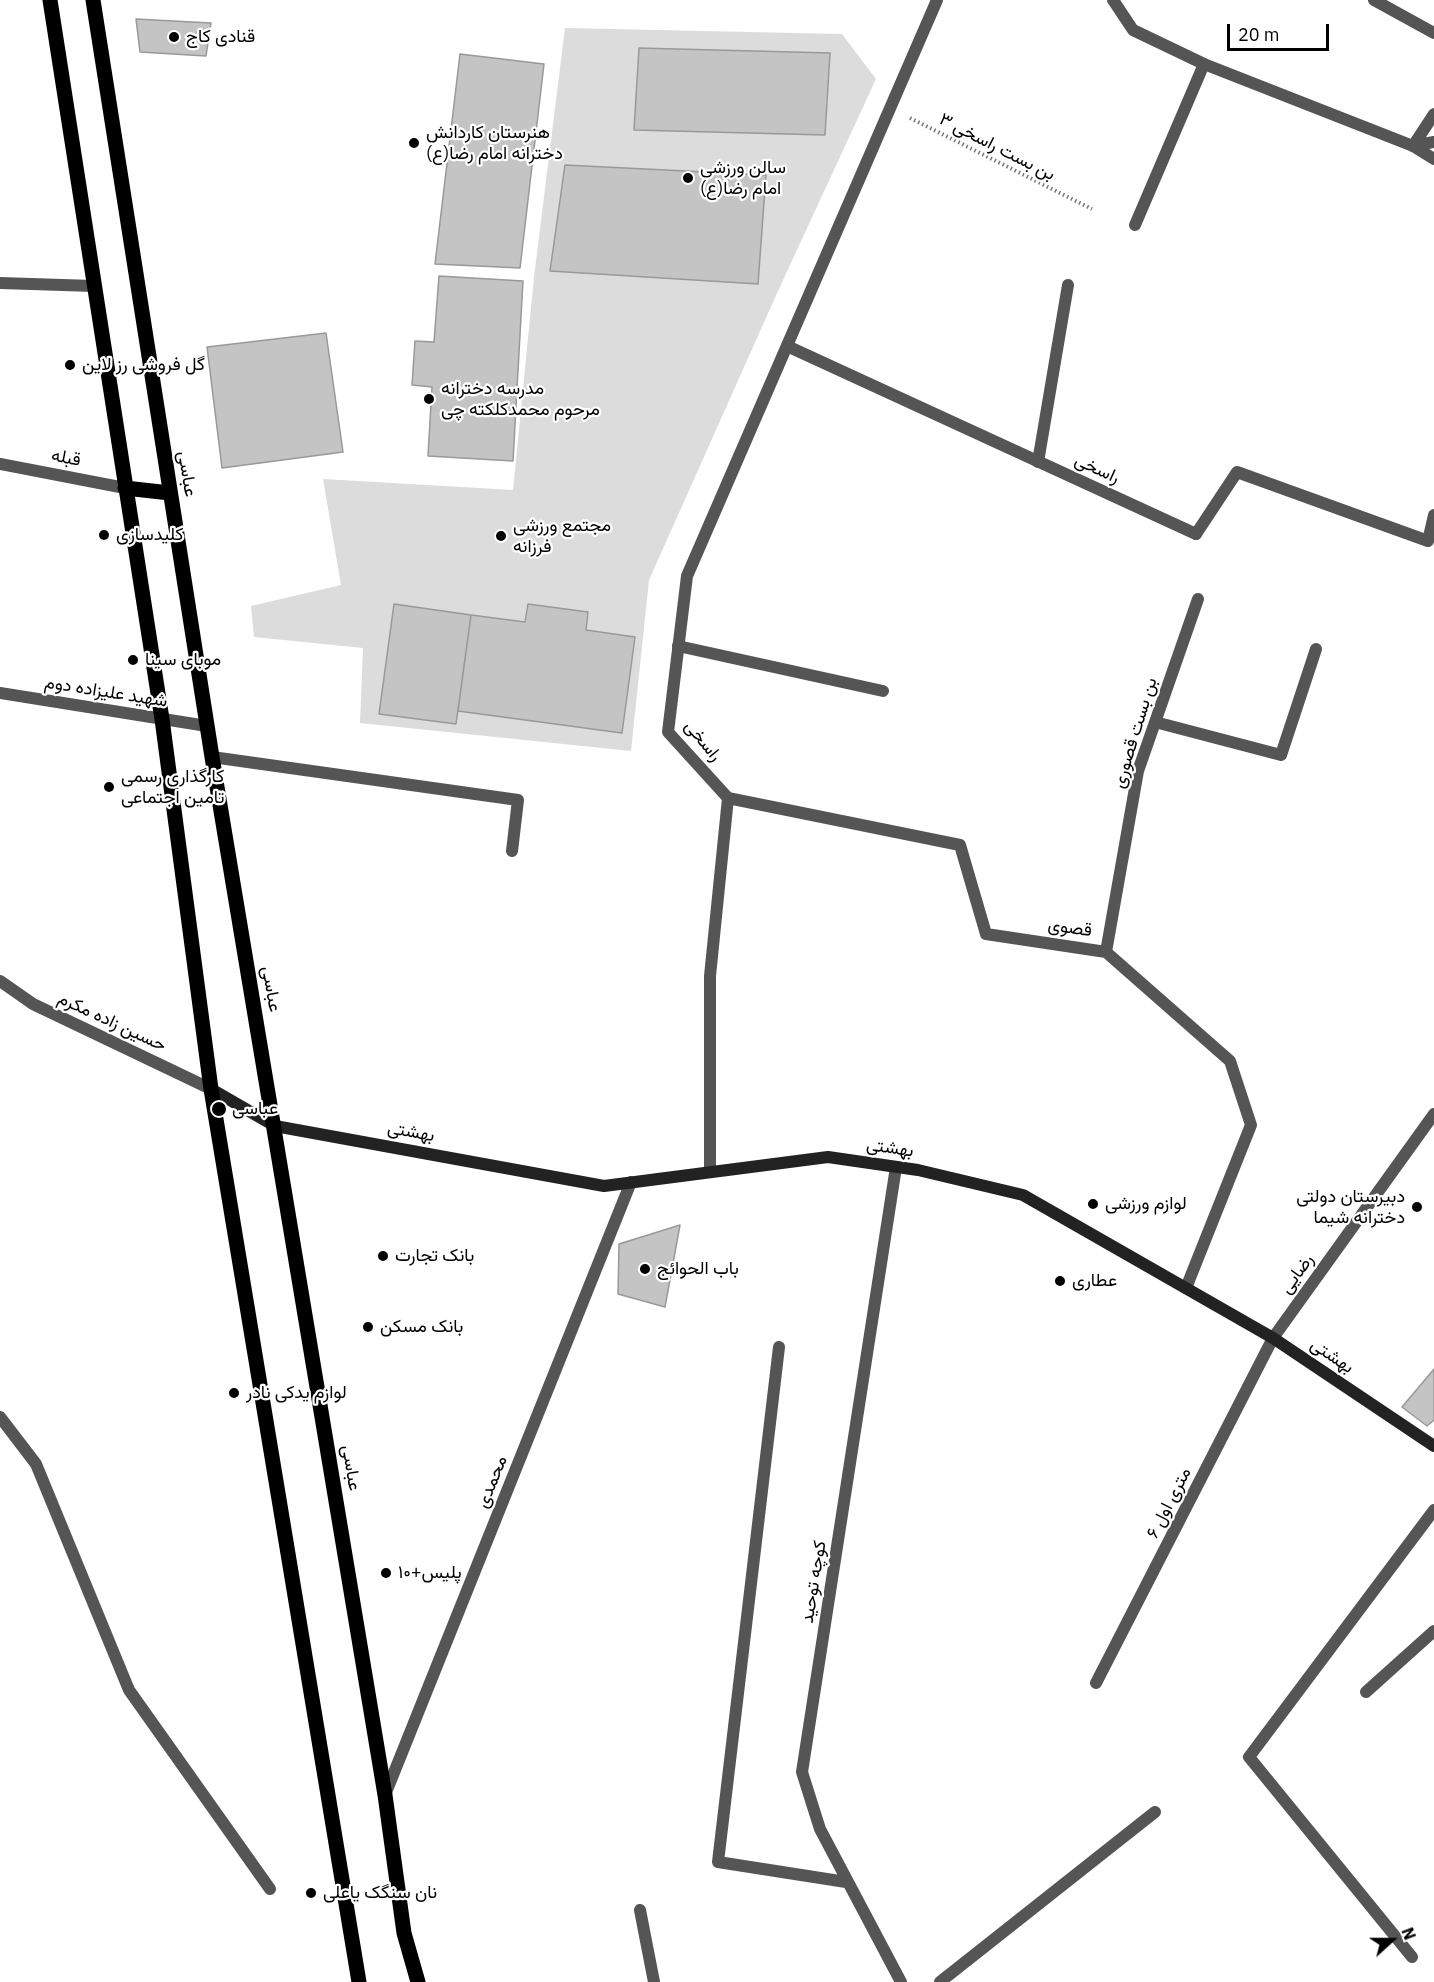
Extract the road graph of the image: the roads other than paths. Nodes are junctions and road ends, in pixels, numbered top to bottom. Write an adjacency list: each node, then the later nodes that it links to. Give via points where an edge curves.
1 (50, 0): 15 (main road)
2 (93, 0): 20 (main road, عباسى)
3 (937, 0): 16 (street, راسخی)
4 (1113, 0): 7 (street, via 1133,30)
5 (1374, 0): 6 (street)
6 (1434, 33)
7 (1204, 64): 10 (street); 12 (street)
8 (1434, 114): 10 (street)
9 (1434, 142): 10 (street)
10 (1413, 146): 11 (street)
11 (1434, 159)
12 (1135, 225)
13 (0, 283): 15 (street)
14 (1068, 285): 17 (street)
15 (94, 286): 19 (main road)
16 (787, 346): 17 (street, راسخی); 23 (street, راسخی, via 687,576)
17 (1038, 462): 21 (street, راسخی, via 1196,534 1237,472 1428,541)
18 (0, 464): 19 (street, قبله)
19 (125, 488): 20 (main road); 27 (main road)
20 (171, 493): 29 (main road, عباسى)
21 (1434, 515)
22 (1198, 598): 28 (street, بن بست قصوری)
23 (678, 646): 25 (street); 31 (street, راسخی, via 668,732)
24 (1316, 649): 28 (street, via 1281,755)
25 (882, 691)
26 (0, 693): 27 (street, شهید علیزاده دوم)
27 (162, 719): 29 (street, شهید علیزاده دوم); 35 (main road)
28 (1155, 722): 33 (street, بن بست قصوری, via 1138,771)
29 (207, 726): 30 (main road, عباسى)
30 (212, 757): 32 (street, via 518,800); 37 (main road, عباسى)
31 (729, 798): 33 (street, قصوی, via 960,846 986,934); 39 (street, via 710,976)
32 (512, 851)
33 (1106, 952): 41 (street, قصوی, via 1230,1061 1251,1125)
34 (0, 981): 35 (street, حسین زاده مکرم, via 33,1004)
35 (212, 1089): 37 (main road); 56 (main road)
36 (1434, 1114): 42 (street, رضایی)
37 (275, 1126): 40 (main road, بهشتی, via 604,1186); 50 (main road, عباسى)
38 (896, 1167): 39 (main road, بهشتی, via 828,1157); 41 (main road, بهشتی, via 1023,1195); 52 (street, کوچه توحید, via 802,1772 820,1829)
39 (710, 1171): 40 (main road, بهشتی)
40 (631, 1182): 50 (street, محمدی)
41 (1186, 1288): 42 (main road, بهشتی)
42 (1273, 1338): 45 (main road, بهشتی); 48 (street, ۶ متری اول)
43 (779, 1347): 52 (street, via 718,1862)
44 (0, 1417): 53 (street, via 36,1464 129,1690)
45 (1434, 1446)
46 (1434, 1510): 55 (street, via 1249,1757)
47 (1434, 1631): 49 (street)
48 (1096, 1683)
49 (1366, 1692)
50 (385, 1795): 57 (main road, عباسى, via 404,1933)
51 (1155, 1812): 60 (street)
52 (846, 1882): 59 (street, کوچه توحید)
53 (270, 1889)
54 (640, 1910): 58 (street)
55 (1412, 1957)
56 (359, 1982)
57 (418, 1982)
58 (654, 1982)
59 (901, 1982)
60 (940, 1982)

